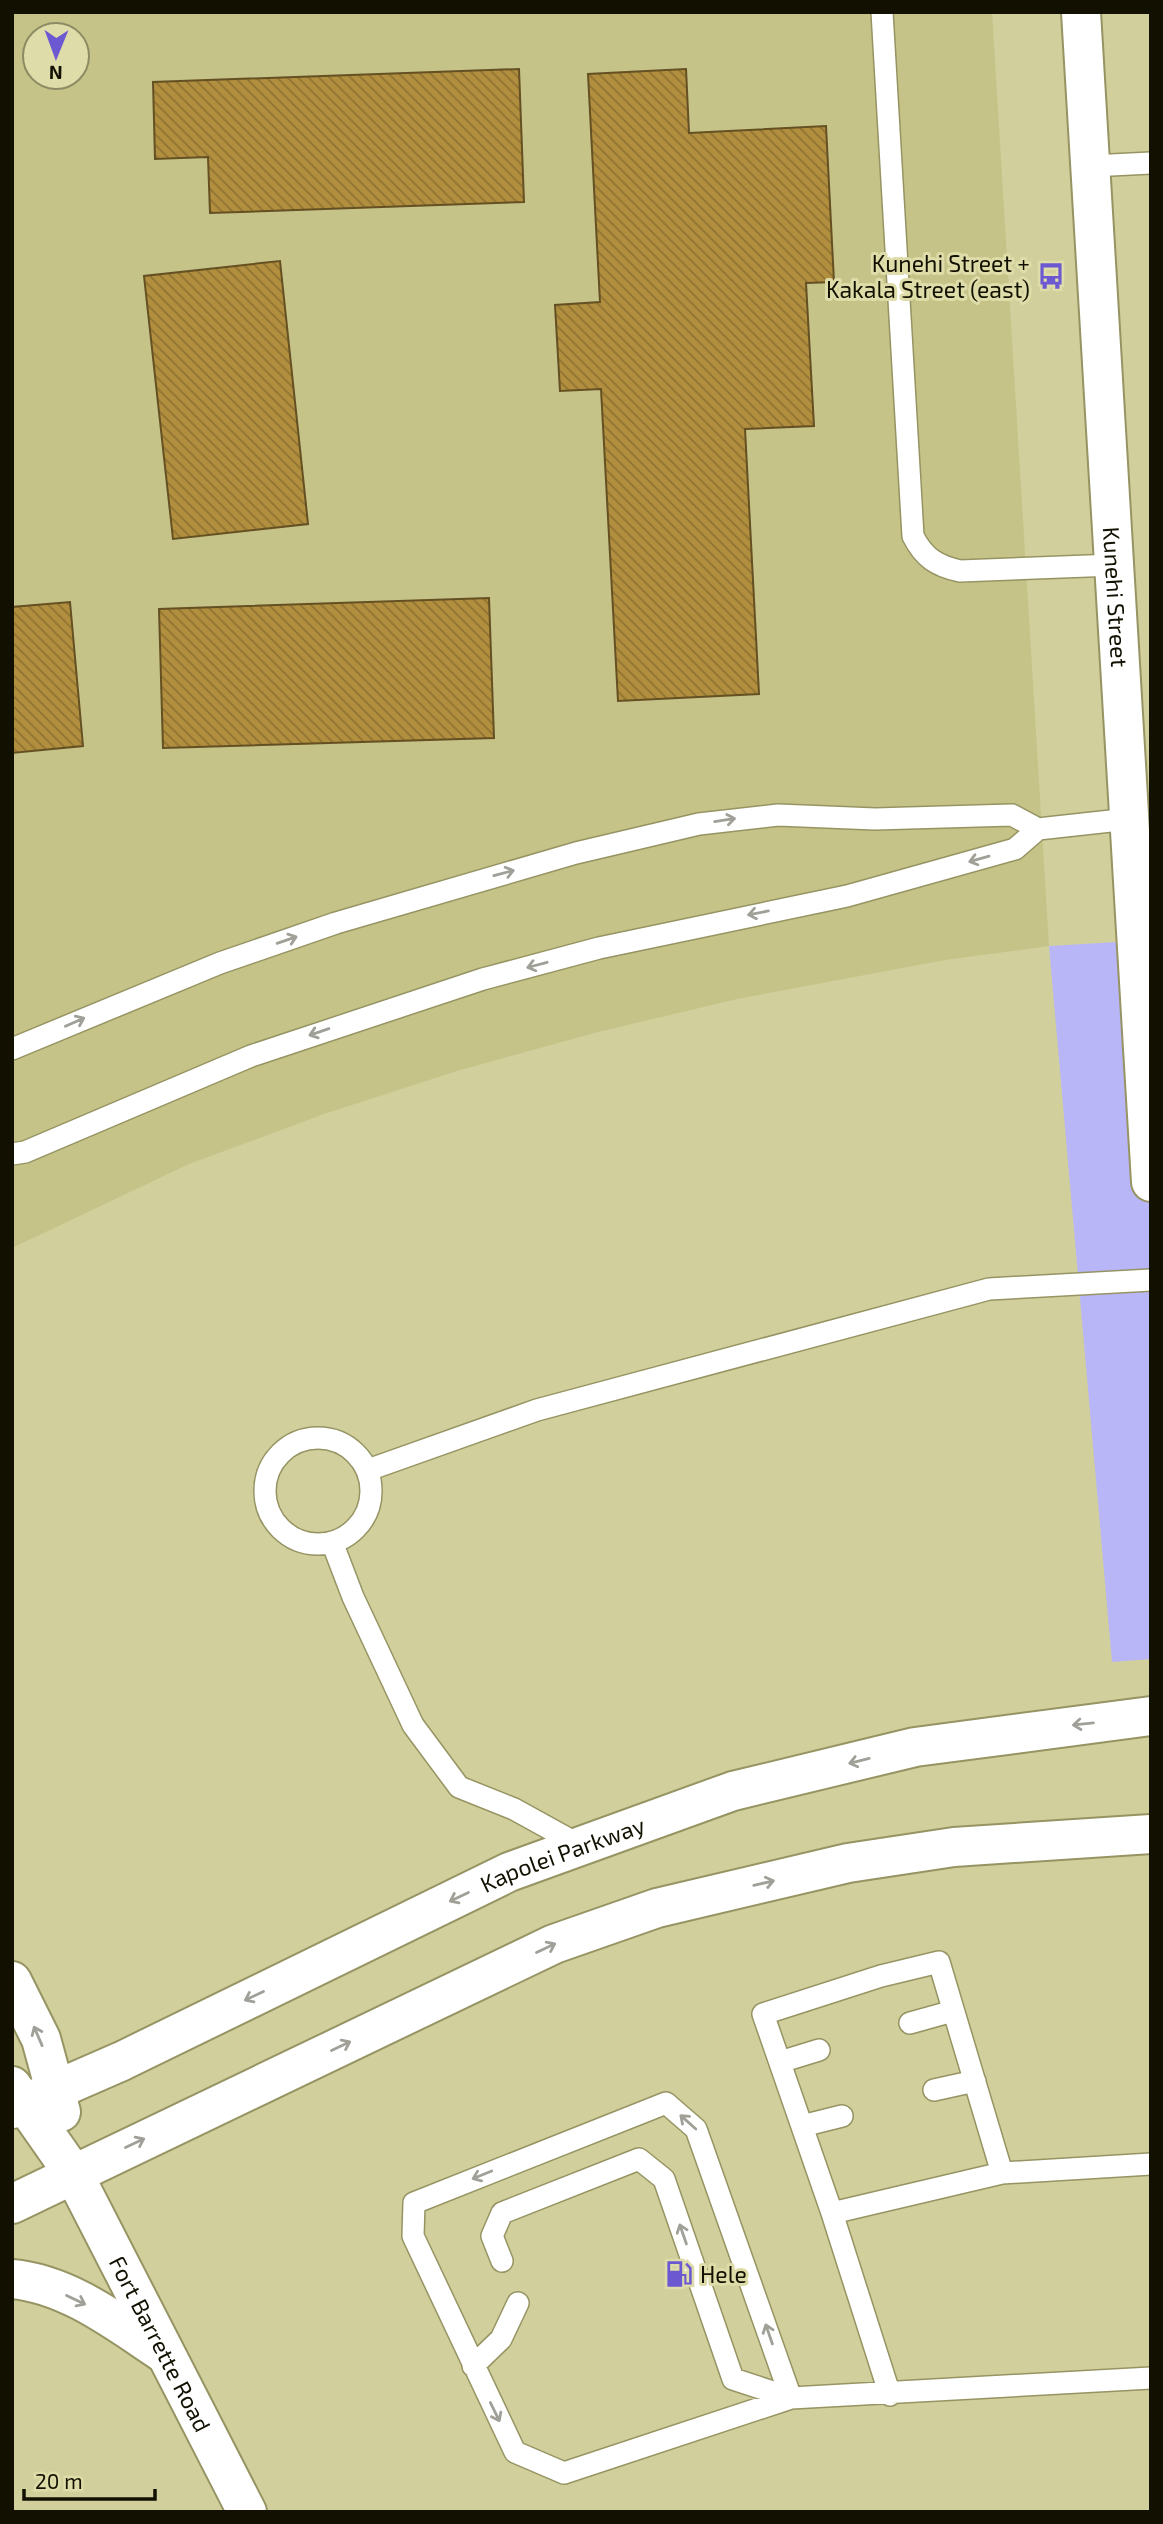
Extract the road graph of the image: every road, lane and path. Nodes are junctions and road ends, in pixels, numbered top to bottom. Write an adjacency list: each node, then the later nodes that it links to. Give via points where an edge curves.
1 (882, 12): 5 (lane, via 913,537 928,558 960,571)
2 (1081, 12): 4 (main road, Kunehi Street)
3 (1151, 163): 4 (lane)
4 (1091, 166): 5 (main road, Kunehi Street)
5 (1114, 565): 6 (main road, Kunehi Street)
6 (1129, 819): 7 (lane); 8 (main road, Kunehi Street)
7 (1038, 829): 9 (lane, one-way to 7, via 207,968 336,923 576,853 699,824 778,815 875,819 1012,815); 10 (lane, one-way to 10, via 1015,849 848,896 599,948 366,1015 251,1056)
8 (1145, 982): 11 (main road, Kunehi Street)
9 (12, 1049)
10 (12, 1154)
11 (1151, 1182)
12 (1151, 1280): 13 (lane, via 989,1289 537,1410)
13 (368, 1470): 14 (lane, via 370,1506 362,1522 349,1535); 14 (lane, via 358,1455 326,1438 291,1445 269,1471 266,1504 273,1519 299,1541)
14 (332, 1542): 17 (lane, via 413,1725 459,1787 514,1809)
15 (1151, 1716): 17 (main road, Kapolei Parkway, one-way to 17, via 915,1747 733,1791)
16 (1151, 1834): 30 (main road, one-way to 16, via 554,1944 657,1908 862,1861 954,1847)
17 (581, 1846): 24 (main road, Kapolei Parkway, one-way to 24, via 509,1872 122,2061)
18 (12, 1981): 24 (main road, Fort Barrette Road, one-way to 18, via 41,2039)
19 (953, 2011): 20 (lane); 22 (lane, via 939,1962 881,1976 763,2014); 23 (lane)
20 (910, 2023)
21 (819, 2050): 22 (lane)
22 (780, 2062): 28 (lane)
23 (975, 2081): 25 (lane); 31 (lane)
24 (57, 2088): 26 (main road, Kapolei Parkway); 30 (main road, Fort Barrette Road)
25 (934, 2090)
26 (16, 2100): 30 (main road, Fort Barrette Road)
27 (842, 2116): 28 (lane)
28 (802, 2126): 33 (lane)
29 (1151, 2164): 31 (lane)
30 (74, 2173): 32 (main road); 37 (main road, Fort Barrette Road)
31 (1002, 2173): 33 (lane)
32 (12, 2204)
33 (832, 2213): 40 (lane)
34 (502, 2261): 41 (lane, one-way to 34, via 733,2379 664,2179 639,2159 502,2213 492,2236)
35 (12, 2279): 37 (main road, one-way to 37, via 38,2281 103,2313)
36 (518, 2303): 38 (lane, via 501,2339)
37 (167, 2356): 42 (main road, Fort Barrette Road)
38 (473, 2366): 41 (lane, one-way to 41, via 515,2452 564,2473); 41 (lane, one-way to 38, via 696,2129 666,2103 414,2203 413,2236)
39 (1151, 2378): 40 (lane)
40 (890, 2395): 41 (lane)
41 (791, 2398)
42 (247, 2512)

